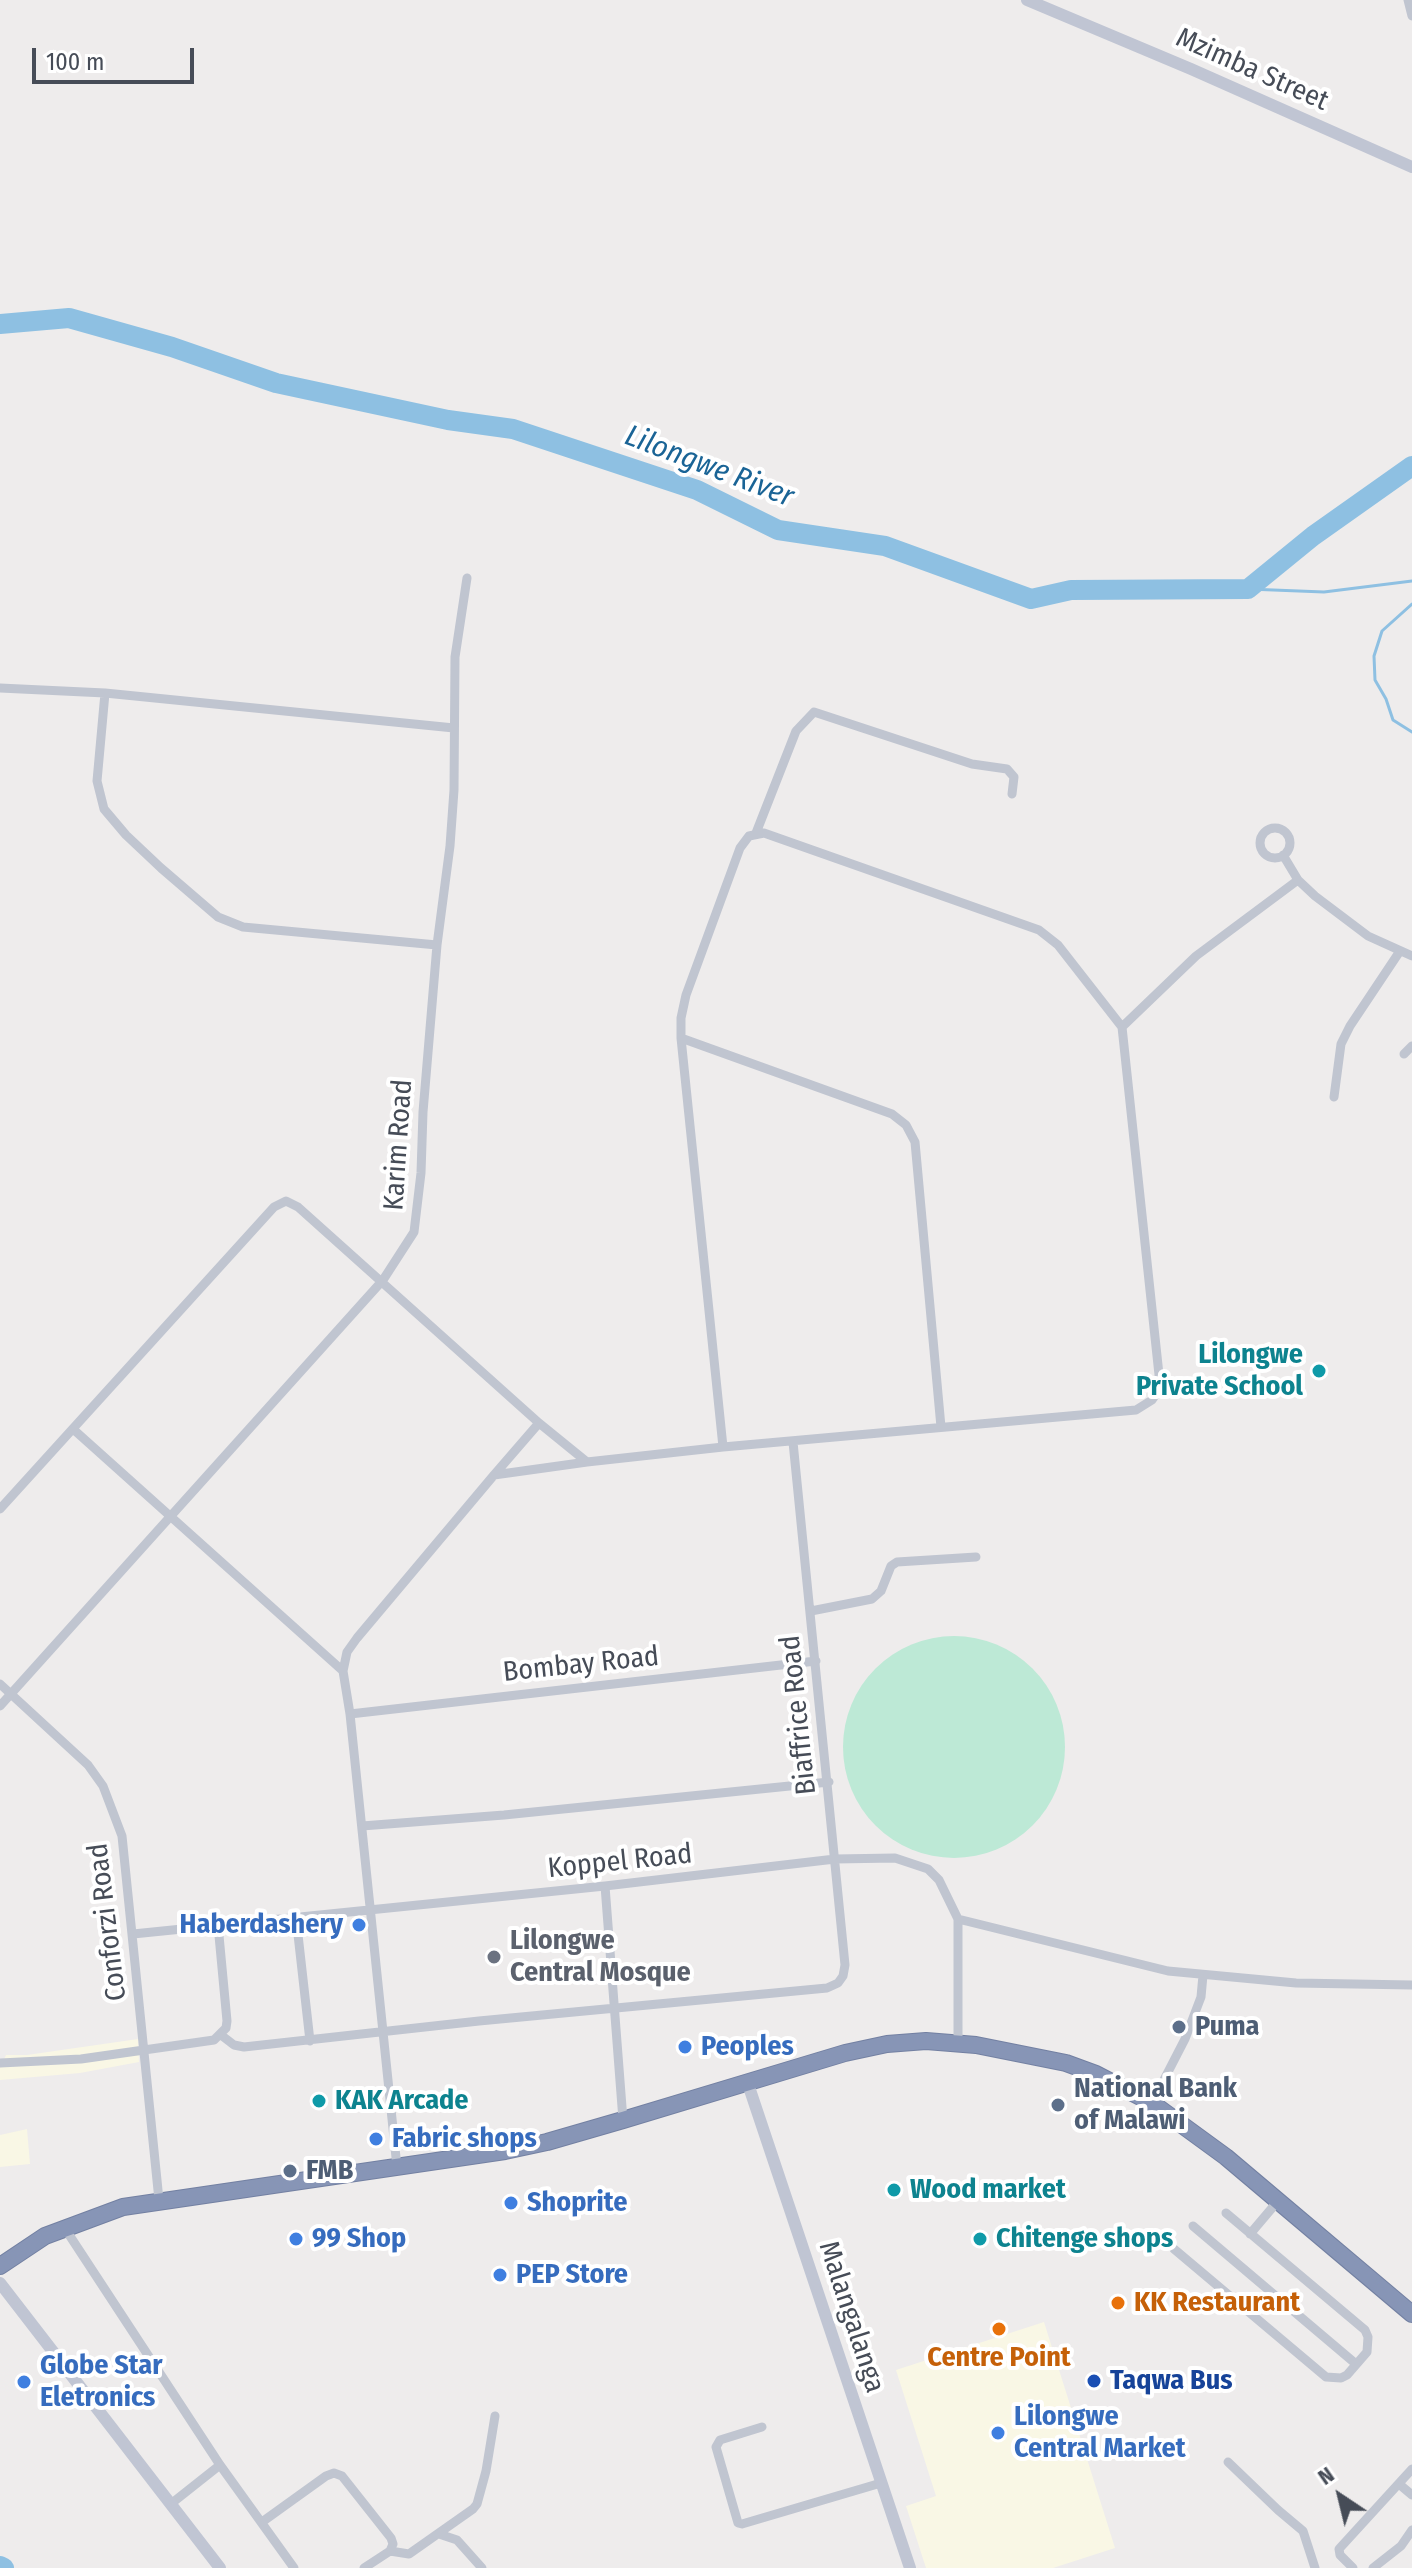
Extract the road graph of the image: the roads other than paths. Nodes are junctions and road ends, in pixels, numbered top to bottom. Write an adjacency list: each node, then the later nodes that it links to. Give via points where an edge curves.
1 (1027, 0): 4 (street, Mzimba Street)
2 (1408, 0): 3 (street)
3 (1412, 16)
4 (1412, 167)
5 (467, 578): 8 (street, Karim Road, via 455,657)
6 (0, 688): 7 (street)
7 (105, 693): 8 (street); 13 (street, via 97,781 104,809 218,917 243,927)
8 (454, 728): 13 (street, Karim Road, via 451,832)
9 (1012, 794): 10 (street, via 1014,777 1007,769 972,764 814,712 796,731)
10 (756, 833): 16 (street, via 1039,930 1058,945); 17 (street, via 743,841 686,995)
11 (1283, 855): 12 (street)
12 (1298, 880): 14 (street, via 1368,936); 16 (street, via 1196,956)
13 (437, 945): 21 (street, Karim Road, via 416,1221)
14 (1400, 951): 15 (street); 20 (street, via 1341,1044)
15 (1412, 956)
16 (1122, 1027): 23 (street, via 1157,1393 1136,1410)
17 (681, 1038): 23 (street, via 892,1114 906,1125 915,1142); 26 (street)
18 (1412, 1046): 19 (street)
19 (1404, 1054)
20 (1334, 1097)
21 (383, 1280): 22 (street); 24 (street, via 298,1207 280,1203); 30 (street, Karim Road)
22 (539, 1423): 27 (street); 28 (street)
23 (941, 1427): 25 (street)
24 (73, 1429): 29 (street); 30 (street)
25 (793, 1442): 26 (street); 32 (street, Biaffrice Road)
26 (723, 1447): 27 (street)
27 (587, 1462): 28 (street)
28 (494, 1475): 34 (street, via 357,1638)
29 (0, 1509)
30 (171, 1517): 34 (street); 36 (street, Karim Road)
31 (976, 1557): 32 (street, via 897,1562 872,1599)
32 (811, 1611): 33 (street, Biaffrice Road)
33 (816, 1661): 38 (street, Bombay Road); 39 (street, Biaffrice Road)
34 (343, 1671): 38 (street)
35 (0, 1684): 36 (street, Conforzi Road)
36 (11, 1694): 37 (street, Karim Road); 47 (street, Conforzi Road, via 88,1765 103,1786 122,1836)
37 (0, 1706)
38 (350, 1714): 40 (street)
39 (829, 1782): 40 (street); 41 (street, Biaffrice Road)
40 (362, 1826): 43 (street)
41 (835, 1859): 42 (street, Koppel Road); 45 (street, Koppel Road, via 914,1862 939,1880); 50 (street, Biaffrice Road, via 845,1965 838,1983)
42 (605, 1886): 43 (street, Koppel Road); 50 (street)
43 (370, 1910): 44 (street, Koppel Road); 51 (street)
44 (296, 1917): 46 (street, Koppel Road); 53 (street)
45 (958, 1919): 48 (street, via 1142,1966); 54 (street, Koppel Road)
46 (218, 1925): 47 (street, Koppel Road); 52 (street, via 227,2021)
47 (133, 1934): 55 (street, Conforzi Road)
48 (1203, 1975): 49 (street); 58 (street, via 1190,2028)
49 (1412, 1985)
50 (616, 2008): 51 (street); 59 (street)
51 (382, 2033): 53 (street); 60 (street)
52 (221, 2035): 53 (street, via 244,2047); 55 (street, via 207,2043)
53 (310, 2041)
54 (958, 2043): 57 (highway, via 887,2044); 58 (highway, via 1066,2063)
55 (145, 2050): 56 (street); 61 (street, Conforzi Road)
56 (0, 2063)
57 (747, 2081): 59 (highway); 77 (street, Malangalanga)
58 (1152, 2103): 62 (highway)
59 (623, 2120): 60 (highway, via 505,2151)
60 (397, 2167): 61 (highway)
61 (159, 2200): 65 (highway)
62 (1278, 2201): 66 (street); 70 (highway)
63 (1226, 2213): 66 (street)
64 (1193, 2226): 71 (street)
65 (64, 2227): 68 (highway); 75 (street)
66 (1250, 2234): 71 (street, via 1365,2330 1369,2345)
67 (1174, 2249): 71 (street, via 1326,2377 1341,2378)
68 (0, 2266)
69 (0, 2283): 80 (street)
70 (1412, 2314)
71 (1356, 2364)
72 (495, 2416): 83 (street, via 477,2504)
73 (762, 2427): 77 (street, via 720,2440 716,2447 738,2523)
74 (1228, 2462): 90 (street, via 1303,2531)
75 (220, 2465): 80 (street); 81 (street)
76 (1412, 2469): 78 (street)
77 (881, 2483): 89 (street, Malangalanga)
78 (1399, 2484): 79 (street); 91 (street, via 1339,2549)
79 (1412, 2495)
80 (172, 2503): 85 (street)
81 (262, 2522): 84 (street, via 334,2473 342,2476 391,2538); 86 (street)
82 (1412, 2530): 92 (street)
83 (439, 2534): 84 (street, via 409,2554); 88 (street, via 457,2540)
84 (390, 2551): 87 (street)
85 (220, 2568)
86 (294, 2568)
87 (364, 2568)
88 (482, 2568)
89 (910, 2568)
90 (1315, 2568)
91 (1353, 2568)
92 (1373, 2568)

